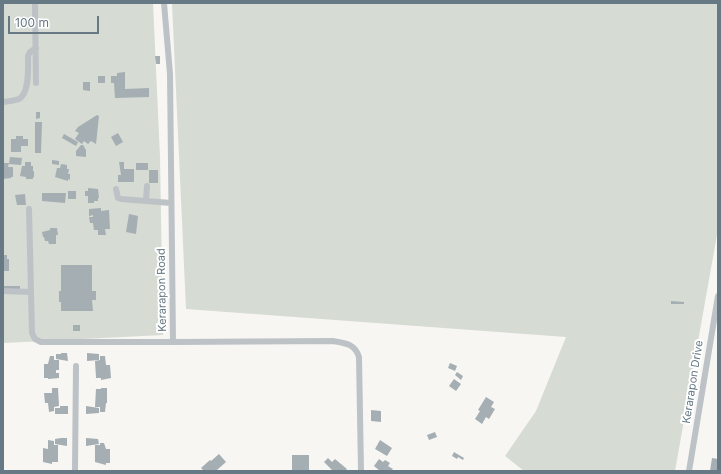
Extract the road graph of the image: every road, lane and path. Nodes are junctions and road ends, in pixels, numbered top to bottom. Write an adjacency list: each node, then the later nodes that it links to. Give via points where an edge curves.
1 (36, 3): 3 (street)
2 (164, 3): 9 (street, Kerarapon Road, via 170,74)
3 (36, 48): 4 (street); 5 (street, via 28,56 26,85 22,97)
4 (36, 83)
5 (3, 102)
6 (147, 186): 8 (street)
7 (116, 189): 8 (street, via 118,198)
8 (146, 201): 9 (street)
9 (171, 203): 14 (street, Kerarapon Road)
10 (29, 209): 12 (street)
11 (3, 291): 12 (street)
12 (31, 292): 14 (street, via 32,333 39,341)
13 (718, 296): 18 (street, Kerarapon Drive)
14 (173, 342): 17 (street, Kerarapon Road, via 333,341 352,346 359,357)
15 (76, 366): 16 (street)
16 (75, 471)
17 (361, 471)
18 (689, 471)

